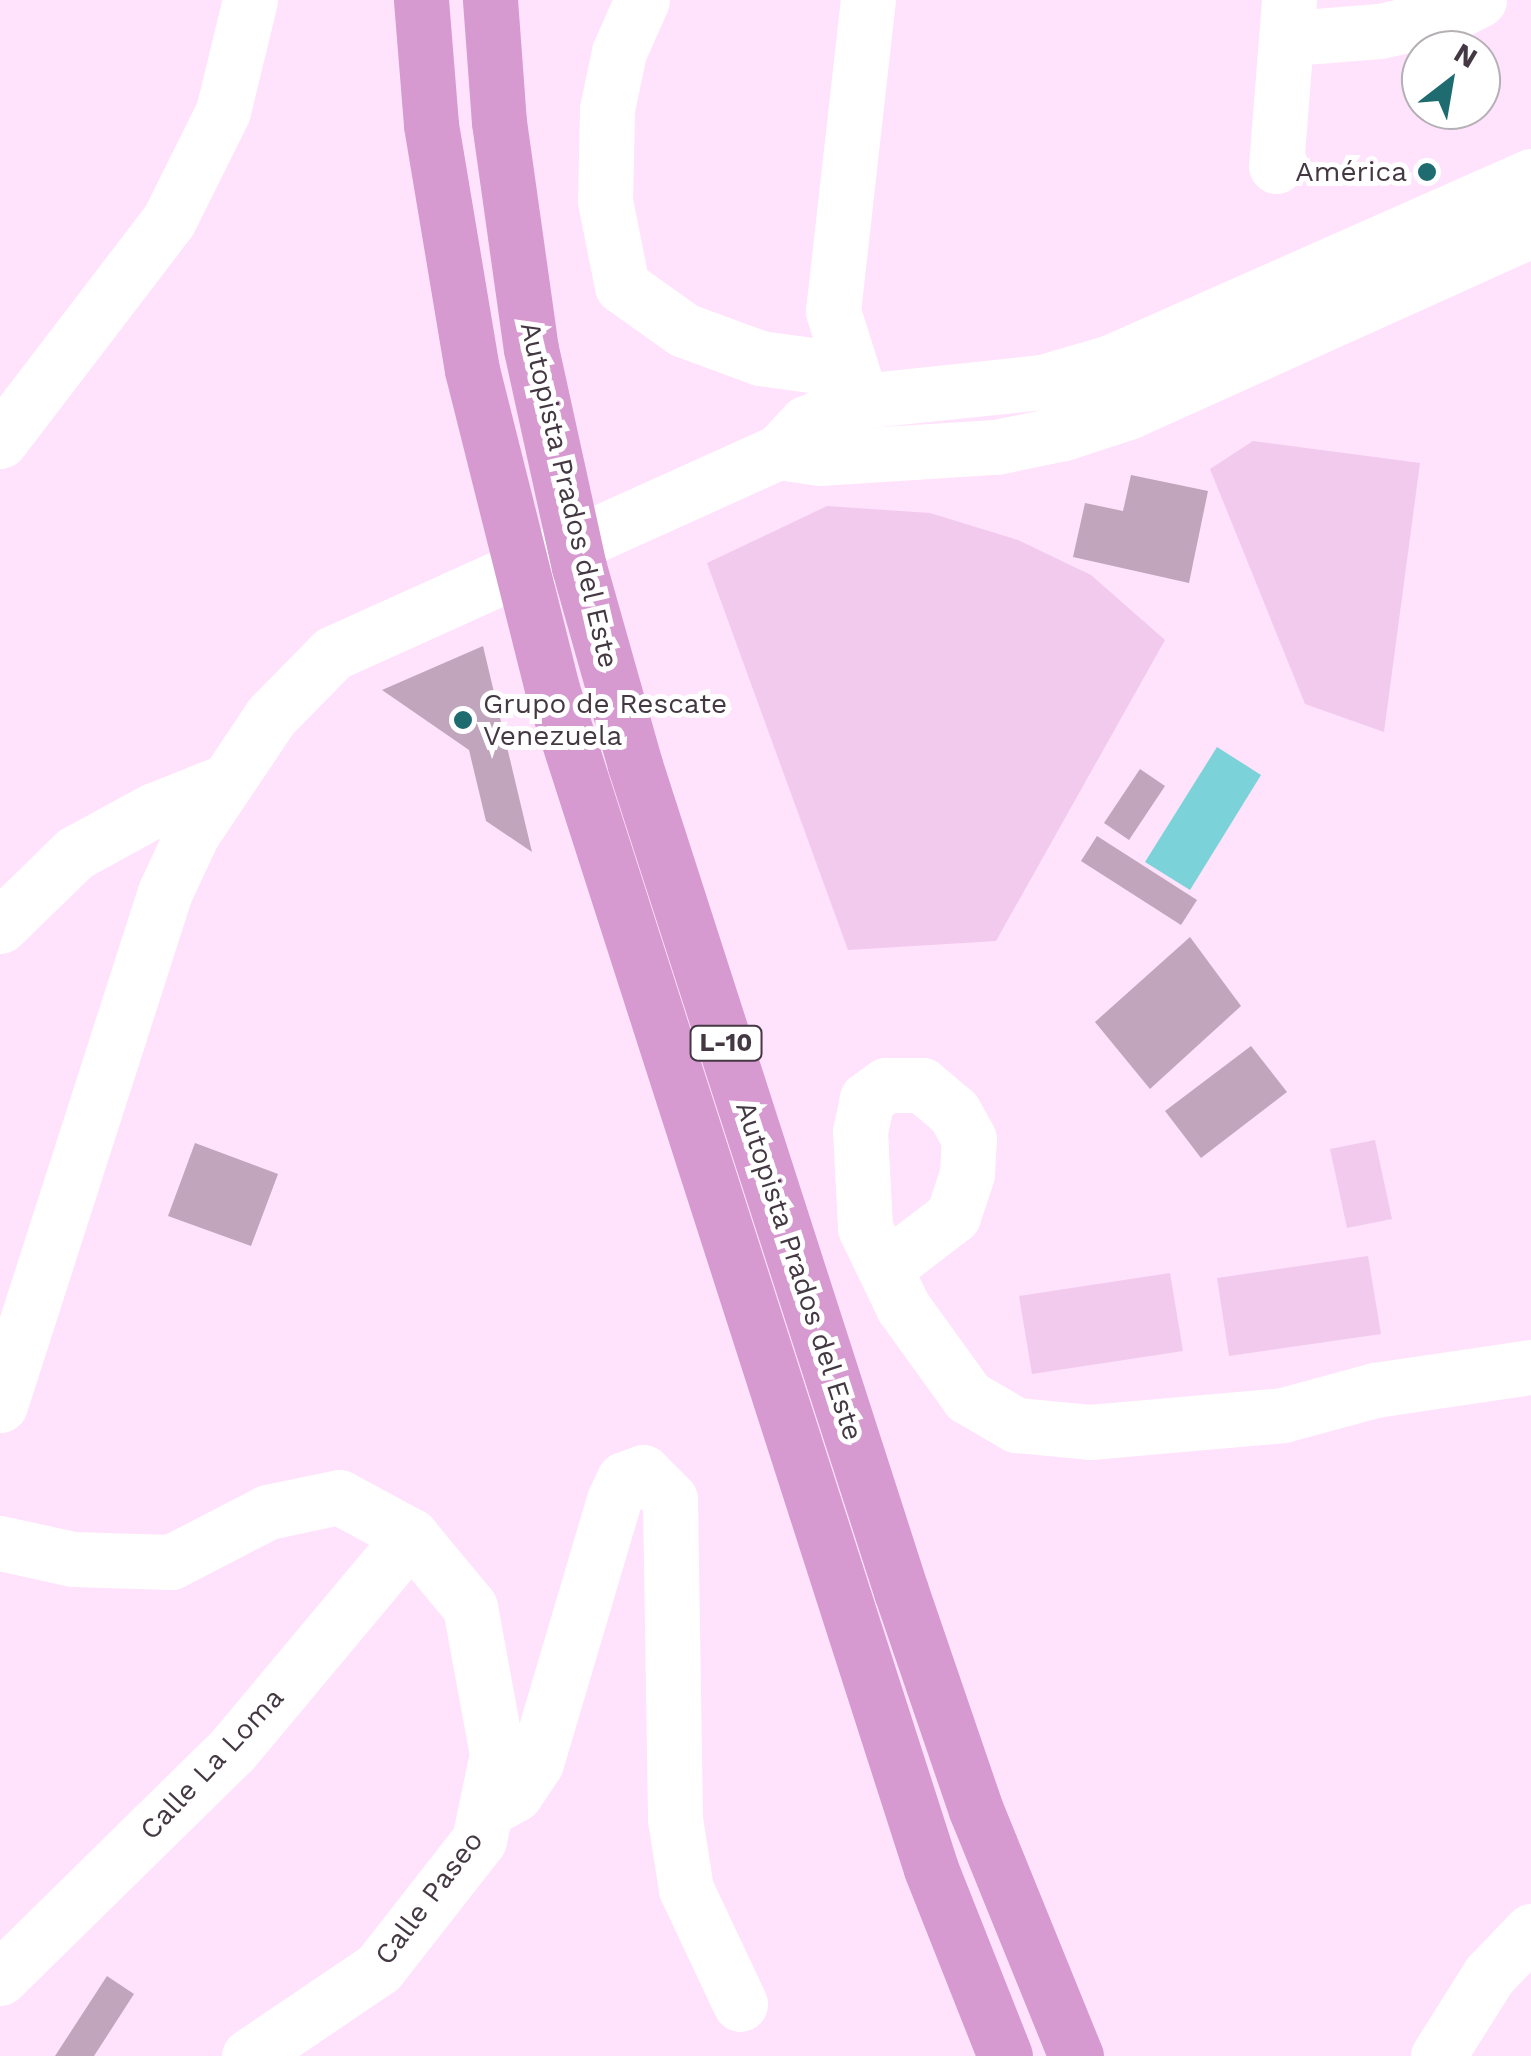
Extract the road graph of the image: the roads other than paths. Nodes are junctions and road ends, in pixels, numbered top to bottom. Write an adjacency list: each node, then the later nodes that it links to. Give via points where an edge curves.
1 (250, 0): 12 (street, via 223,111 169,220)
2 (421, 0): 26 (highway, L-10, via 432,125 472,370 552,688 919,1832)
3 (490, 0): 27 (highway, Autopista Prados del Este / L-10, via 499,122 531,349 579,566 635,764 901,1591 976,1810)
4 (642, 0): 11 (street, via 619,52 607,109 605,201 622,286 684,330 760,358)
5 (868, 0): 11 (street, via 833,311)
6 (1479, 0): 7 (street, via 1448,16 1380,31)
7 (1290, 19): 8 (street)
8 (1276, 166)
9 (1531, 176): 11 (street, via 1111,362 1043,382)
10 (1531, 230): 11 (street, via 1128,412 996,447)
11 (861, 408): 13 (street, via 820,458 762,459 333,654 299,681)
12 (0, 442)
13 (227, 781): 14 (street, via 154,810 75,853); 17 (street, via 192,834 138,962)
14 (0, 926)
15 (885, 1268): 16 (street, via 903,1307 968,1398 1016,1425 1090,1432 1284,1415 1375,1390)
16 (1531, 1367)
17 (0, 1405)
18 (411, 1536): 19 (street, Calle Paseo, via 338,1497 268,1512 171,1562 73,1559); 20 (street, Calle Paseo, via 470,1607 497,1754); 22 (street, Calle La Loma, via 234,1749)
19 (0, 1543)
20 (490, 1808): 23 (street, via 515,1794 536,1763 614,1500 624,1480 643,1472 670,1499 675,1820 686,1889); 24 (street, Calle Paseo, via 479,1840)
21 (1531, 1932): 28 (street, via 1490,1975)
22 (0, 1978)
23 (740, 2004)
24 (322, 2031): 25 (street, Calle Paseo)
25 (249, 2056)
26 (1005, 2056)
27 (1076, 2056)
28 (1438, 2056)

